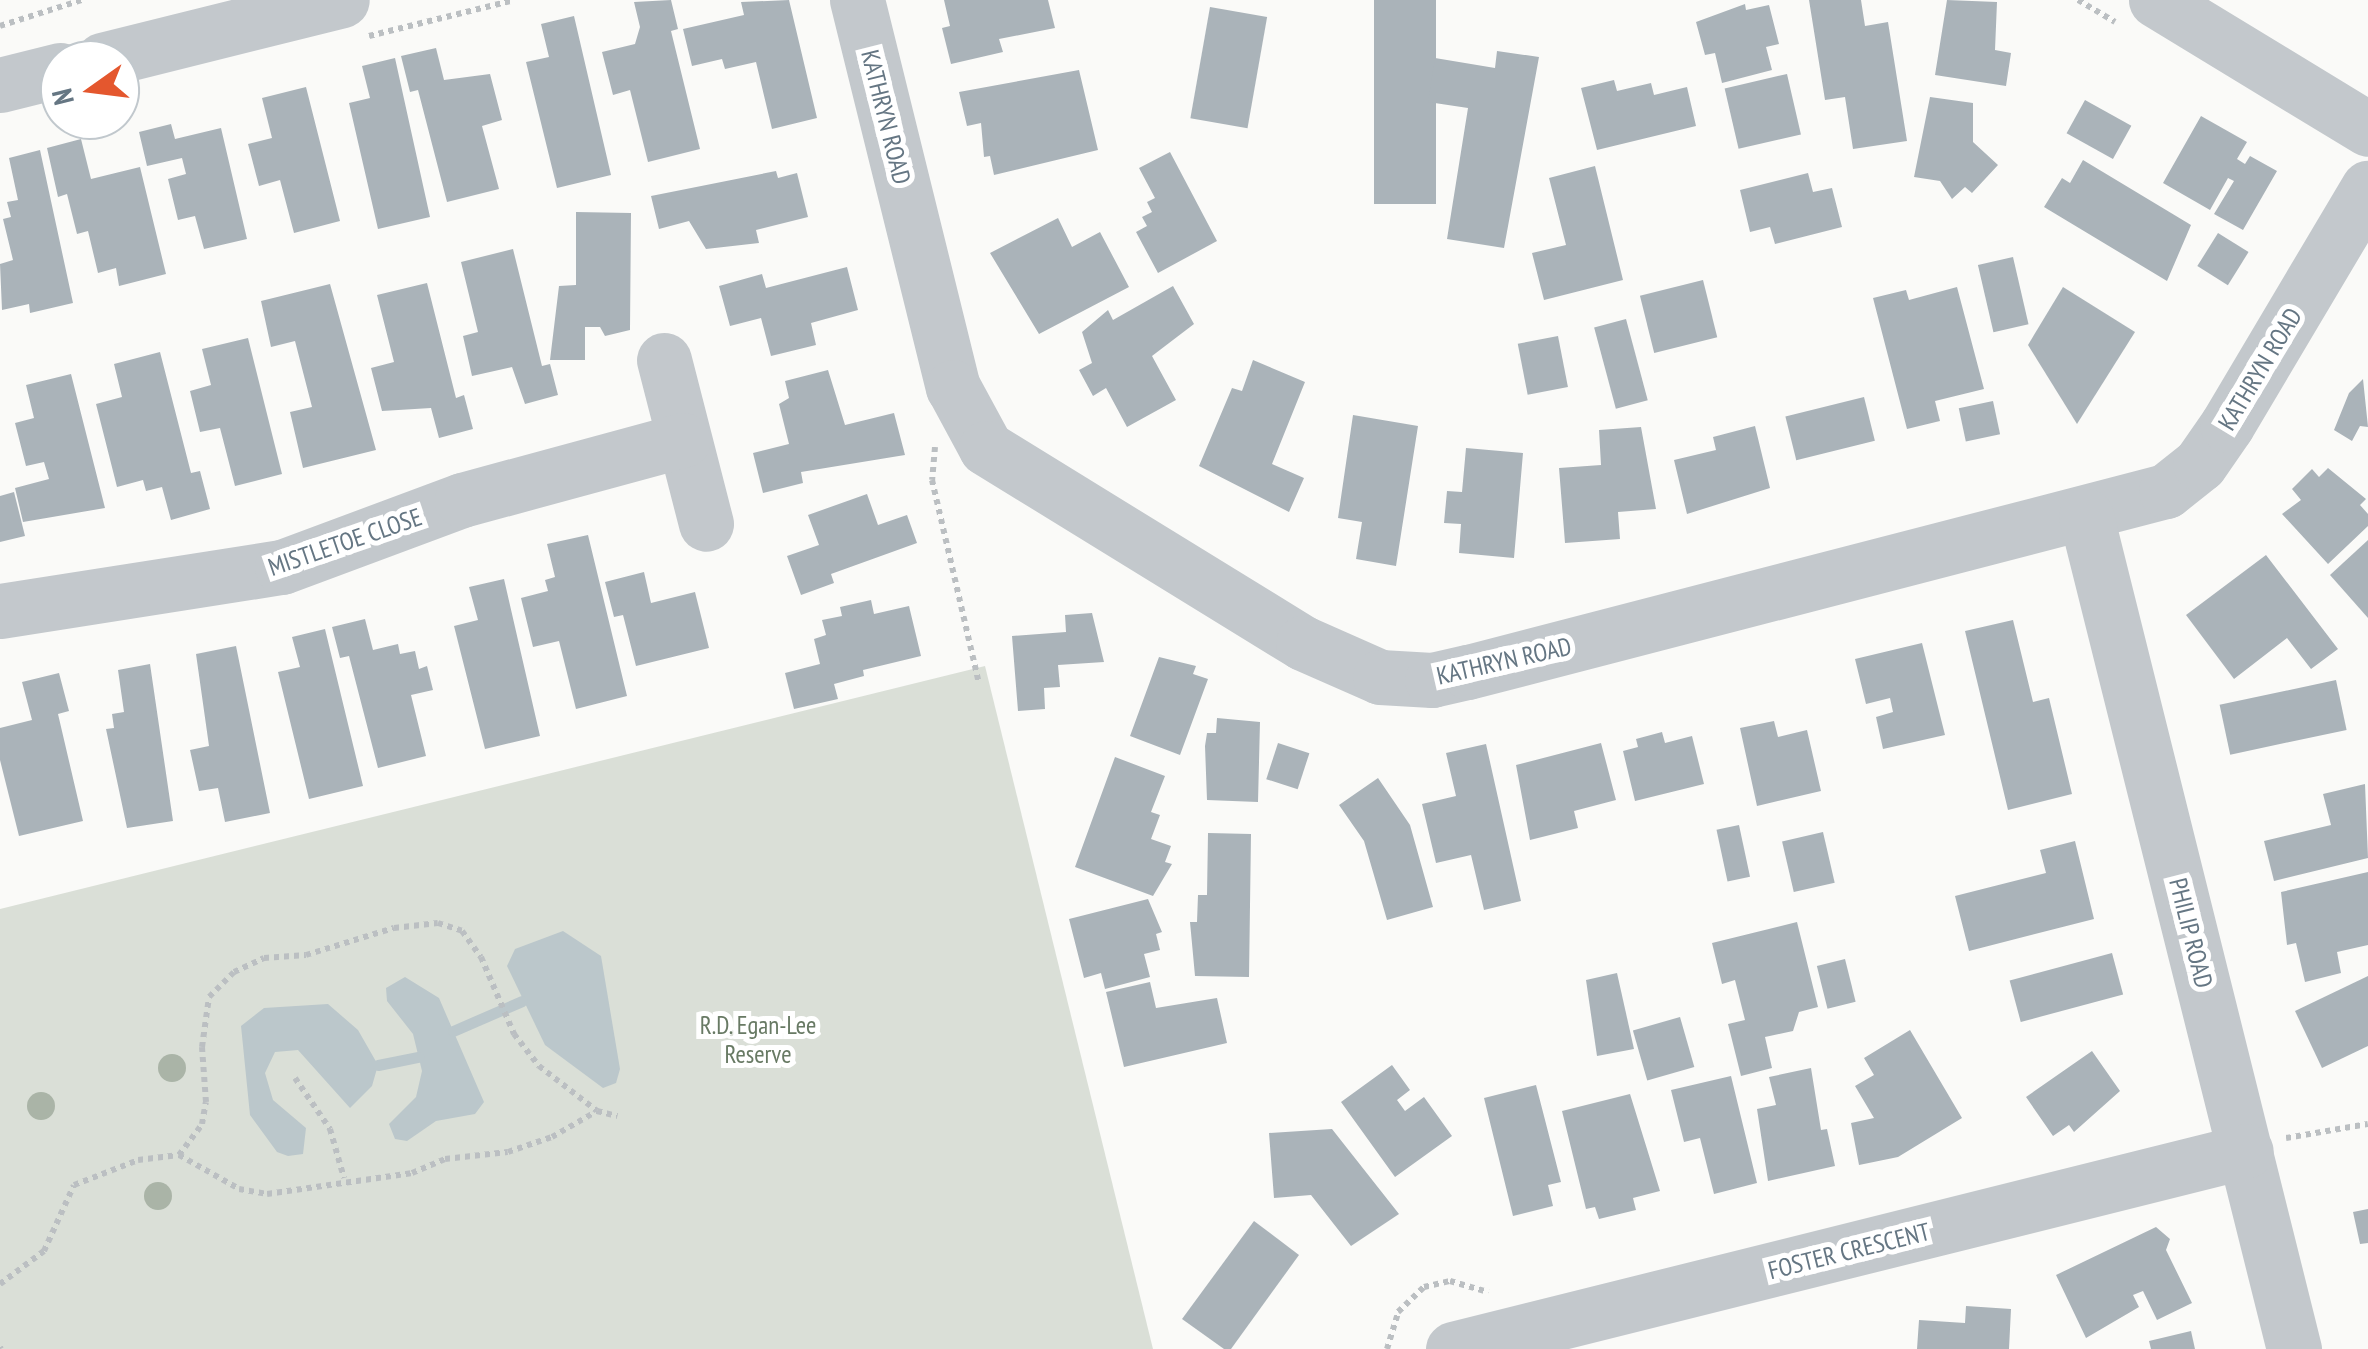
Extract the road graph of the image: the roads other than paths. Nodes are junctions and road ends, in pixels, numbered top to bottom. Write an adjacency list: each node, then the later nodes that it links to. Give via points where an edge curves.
1 (342, 0): 4 (street)
2 (857, 0): 11 (street, KATHRYN ROAD, via 953,387 986,448 1354,669 1380,678 1432,680)
3 (2156, 0): 7 (street)
4 (140, 50)
5 (40, 75): 6 (street)
6 (0, 86)
7 (2368, 129)
8 (2368, 188): 11 (street, KATHRYN ROAD, via 2200,464 2166,491)
9 (664, 360): 10 (street)
10 (683, 440): 12 (street); 13 (street, MISTLETOE CLOSE, via 462,500 282,567)
11 (2086, 516): 14 (street, PHILIP ROAD)
12 (706, 524)
13 (0, 610)
14 (2264, 1146): 15 (street, FOSTER CRESCENT); 16 (street, PHILIP ROAD)
15 (1453, 1349)
16 (2294, 1349)

